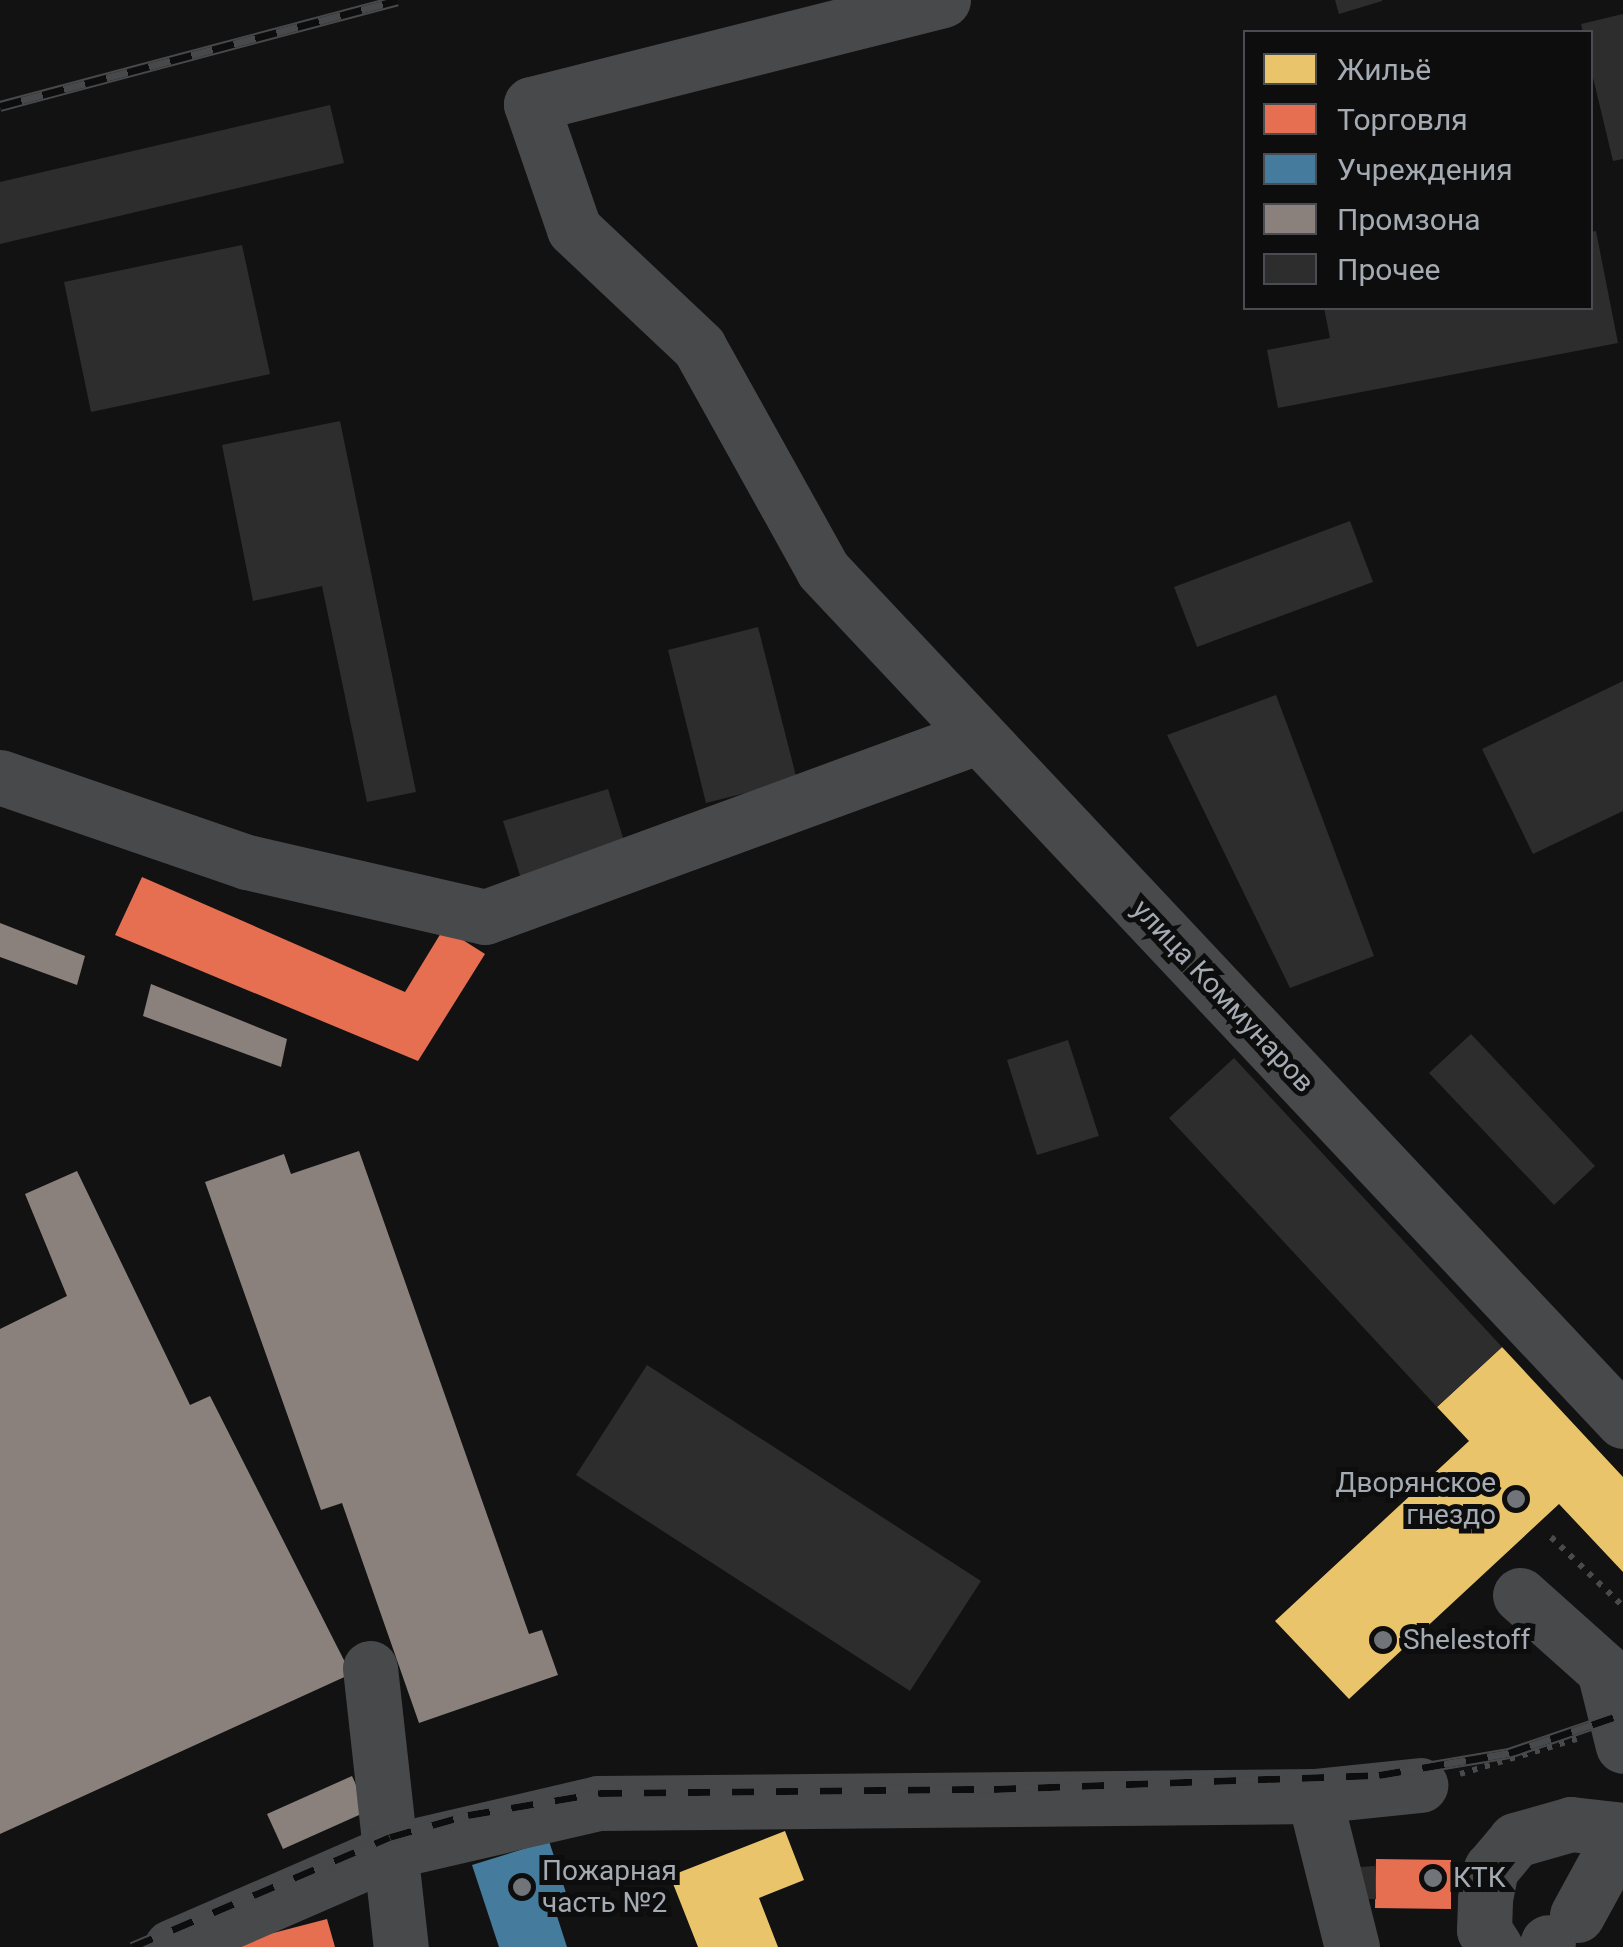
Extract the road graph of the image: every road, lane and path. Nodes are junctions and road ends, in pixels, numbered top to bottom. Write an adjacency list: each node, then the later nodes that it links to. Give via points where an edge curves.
1 (943, 0): 2 (street, улица Коммунаров, via 531,104 574,228 700,348 823,570)
2 (979, 736): 3 (street, via 485,917 248,862); 4 (street, улица Коммунаров)
3 (0, 777)
4 (1623, 1421)
5 (1551, 1537): 7 (path)
6 (1520, 1595): 9 (street, via 1604,1670)
7 (1623, 1606)
8 (370, 1668): 13 (street)
9 (1621, 1736): 10 (path)
10 (1420, 1786): 11 (street)
11 (1314, 1796): 13 (street, via 598,1803); 17 (street)
12 (1623, 1831): 14 (street); 18 (street, via 1571,1824 1516,1840 1491,1869 1485,1898 1484,1930)
13 (392, 1852): 15 (street); 16 (street)
14 (1567, 1931)
15 (171, 1947)
16 (401, 1947)
17 (1352, 1947)
18 (1495, 1947)

